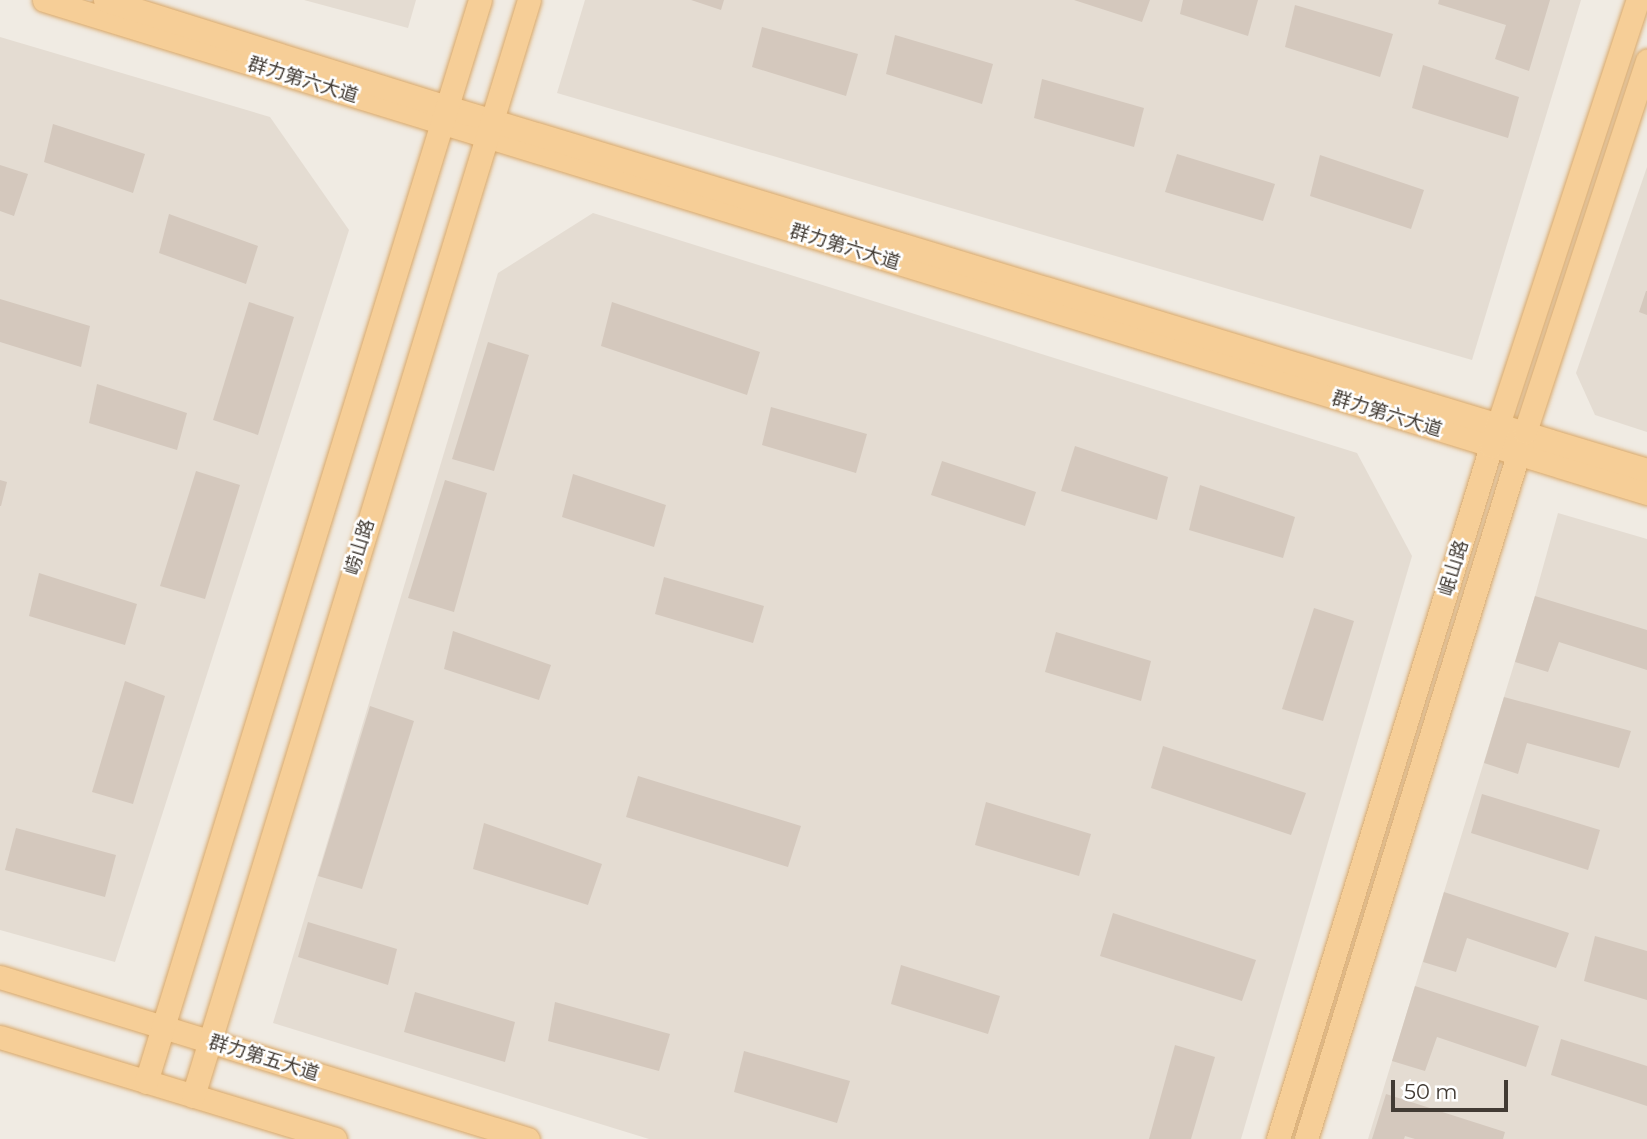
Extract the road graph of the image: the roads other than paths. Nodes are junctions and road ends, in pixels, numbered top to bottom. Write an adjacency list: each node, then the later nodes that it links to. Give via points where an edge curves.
1 (44, 0): 7 (main road, 群力第六大道)
2 (106, 0): 7 (main road, 群力第六大道)
3 (480, 0): 7 (main road)
4 (529, 0): 8 (main road, 崂山路)
5 (1638, 0): 9 (main road, 岷山路)
6 (1647, 60): 10 (main road, 岷山路)
7 (444, 115): 8 (main road, 群力第六大道); 14 (main road)
8 (489, 128): 9 (main road, 群力第六大道); 16 (main road, 崂山路)
9 (1496, 436): 10 (main road, 群力第六大道); 21 (main road, 岷山路)
10 (1522, 443): 11 (main road, 群力第六大道); 12 (main road, 群力第六大道); 22 (main road, 岷山路)
11 (1647, 470)
12 (1647, 494)
13 (0, 977): 14 (main road, 群力第五大道)
14 (161, 1026): 16 (main road, 群力第五大道); 17 (main road)
15 (0, 1037): 17 (main road)
16 (209, 1041): 18 (main road, 崂山路); 20 (main road, 群力第五大道)
17 (146, 1082): 18 (main road)
18 (193, 1096): 19 (main road)
19 (335, 1139)
20 (528, 1139)
21 (1278, 1139)
22 (1306, 1139)

